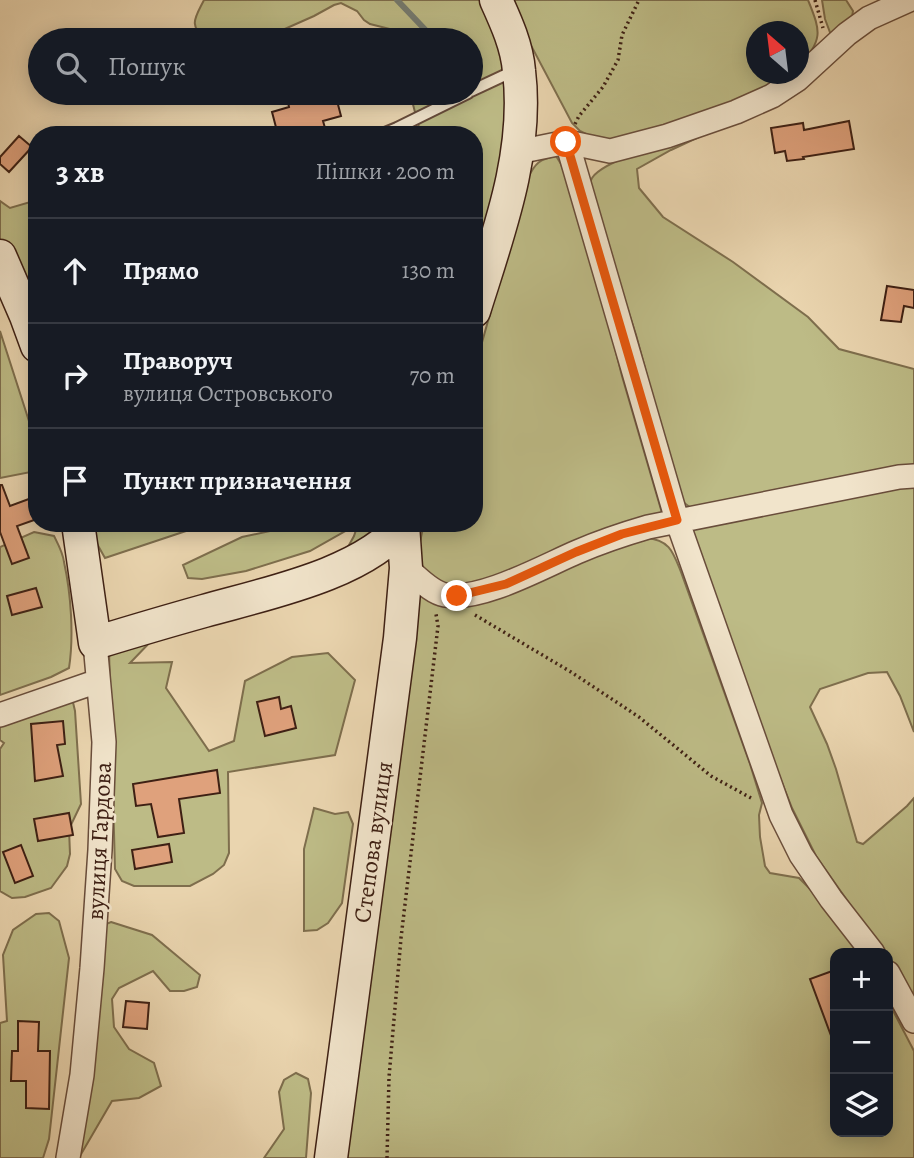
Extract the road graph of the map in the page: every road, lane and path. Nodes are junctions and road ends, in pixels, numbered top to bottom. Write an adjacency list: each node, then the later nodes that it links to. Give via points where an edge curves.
1 (496, 0): 4 (street)
2 (639, 0): 8 (path, via 622,35 618,60)
3 (909, 0): 8 (street, via 869,18 798,79 736,112 610,151)
4 (519, 69): 5 (lane); 9 (street)
5 (483, 86)
6 (443, 105): 7 (lane)
7 (401, 126)
8 (566, 142): 9 (street); 14 (street)
9 (518, 152): 11 (street)
10 (0, 256): 12 (street)
11 (483, 282)
12 (28, 321)
13 (914, 476): 14 (street)
14 (677, 520): 20 (street, via 622,534 506,584); 24 (street)
15 (79, 532): 21 (street, вулиця Гардова)
16 (395, 532): 21 (street, via 377,549 327,573)
17 (404, 532): 18 (street, Степова вулиця)
18 (406, 568): 19 (street); 29 (street, Степова вулиця)
19 (429, 588): 20 (street); 30 (path, via 438,626 401,938)
20 (457, 596): 24 (path, via 480,619 639,718 711,776)
21 (95, 643): 22 (street, вулиця Гардова)
22 (98, 681): 23 (street); 28 (street, вулиця Гардова, via 103,742 100,850 82,1074)
23 (0, 715)
24 (781, 815): 25 (street, via 801,855)
25 (869, 948)
26 (893, 982): 27 (street)
27 (914, 1021)
28 (68, 1158)
29 (331, 1158)
30 (387, 1158)

